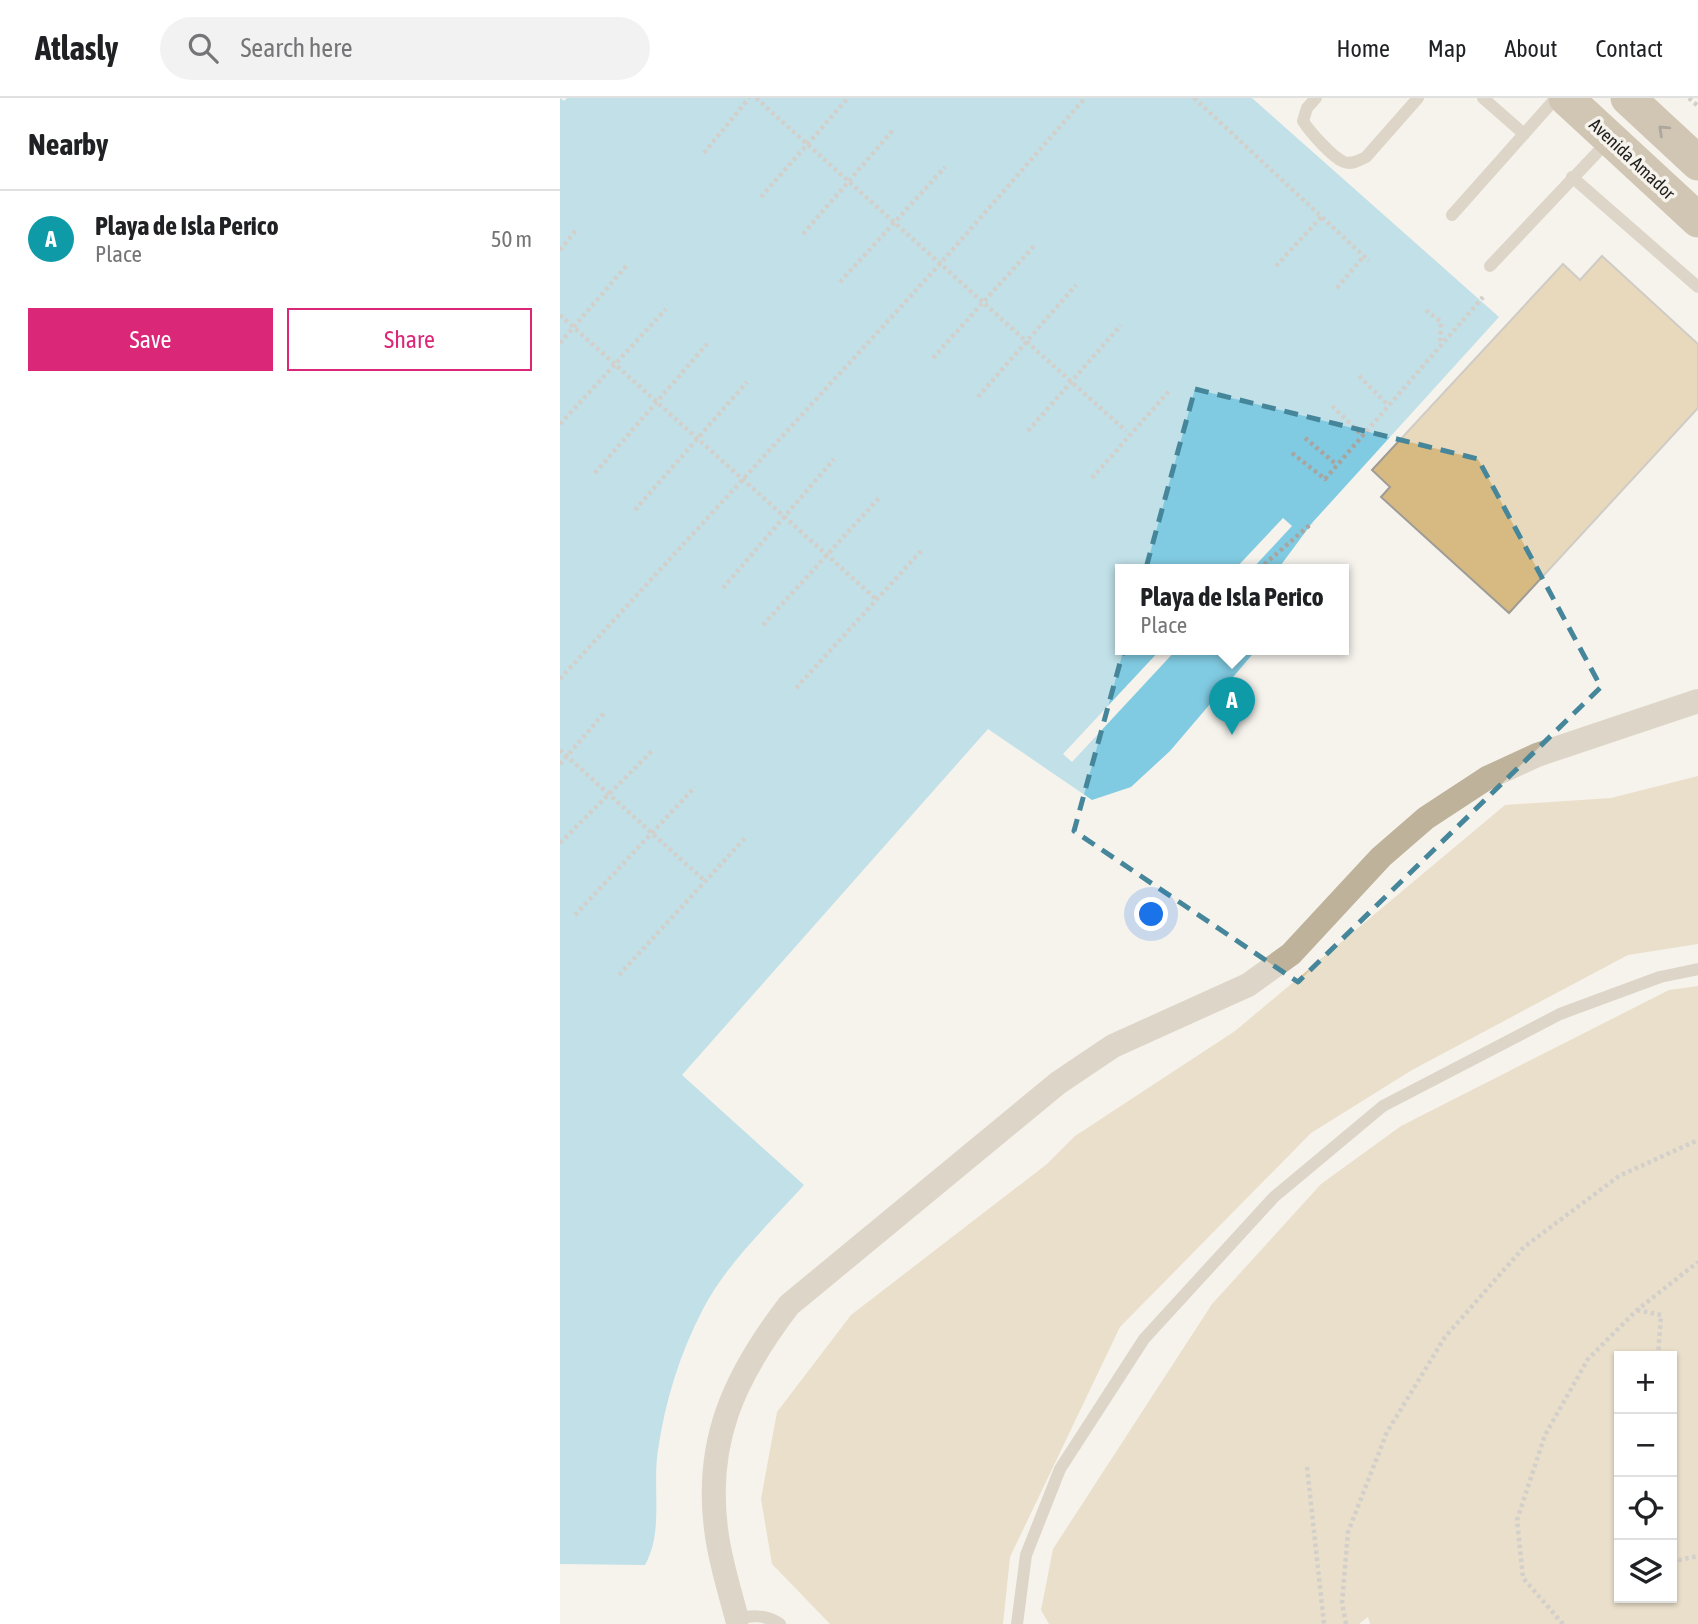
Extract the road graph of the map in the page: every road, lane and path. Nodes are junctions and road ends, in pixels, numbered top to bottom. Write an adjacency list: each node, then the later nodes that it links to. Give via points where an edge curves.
1 (749, 98): 17 (path)
2 (756, 98): 31 (path)
3 (848, 98): 21 (path)
4 (1085, 98): 31 (path)
5 (1194, 98): 22 (path)
6 (1316, 98): 7 (lane, via 1303,121 1311,134 1344,162 1355,163 1366,157)
7 (1418, 98)
8 (1483, 98): 15 (lane)
9 (1556, 98): 15 (lane)
10 (1566, 98): 16 (main road, Avenida Amador)
11 (1628, 98): 18 (main road, one-way to 11)
12 (1689, 98): 13 (path)
13 (1698, 106)
14 (893, 130): 26 (path)
15 (1524, 135): 23 (lane)
16 (1610, 139): 20 (lane); 24 (main road, Avenida Amador)
17 (704, 153)
18 (1698, 163)
19 (945, 167): 35 (path)
20 (1572, 177): 34 (lane); 37 (lane)
21 (761, 197)
22 (1323, 215): 29 (path); 33 (path)
23 (1452, 215)
24 (1698, 220)
25 (576, 230): 28 (path)
26 (803, 234)
27 (1034, 246): 47 (path)
28 (560, 250)
29 (1364, 257): 30 (path); 38 (path)
30 (1369, 261)
31 (940, 264): 56 (path); 64 (path)
32 (627, 265): 44 (path)
33 (1276, 266)
34 (1490, 266)
35 (840, 282)
36 (1076, 285): 51 (path)
37 (1698, 287)
38 (1337, 288)
39 (1483, 297): 46 (path)
40 (666, 309): 54 (path)
41 (1426, 310): 46 (path, via 1441,322)
42 (560, 315): 64 (path)
43 (1121, 325): 55 (path)
44 (560, 343)
45 (707, 344): 62 (path)
46 (1440, 346): 52 (path)
47 (933, 358)
48 (1359, 376): 52 (path)
49 (747, 382): 66 (path)
50 (1170, 390): 63 (path)
51 (978, 397)
52 (1388, 405): 57 (path)
53 (1332, 406): 57 (path)
54 (560, 424)
55 (1028, 431)
56 (1126, 431)
57 (1362, 435): 61 (path)
58 (1305, 438): 61 (path)
59 (1292, 453): 61 (path, via 1325,479)
60 (834, 459): 70 (path)
61 (1337, 465)
62 (595, 474)
63 (1092, 478)
64 (744, 479): 71 (path); 73 (path)
65 (879, 498): 72 (path)
66 (635, 510)
67 (1312, 523): 69 (path)
68 (921, 551): 71 (path)
69 (1265, 564)
70 (723, 588)
71 (877, 600): 74 (path)
72 (763, 625)
73 (560, 679)
74 (796, 688)
75 (1698, 701): 94 (street, via 1537,755 1487,778 1426,818 1381,857 1291,954 1248,985 1113,1046 1058,1083 797,1297 755,1348 732,1393 717,1448 713,1499)
76 (606, 711): 79 (path)
77 (560, 750): 83 (path)
78 (653, 750): 82 (path)
79 (560, 764)
80 (695, 787): 84 (path)
81 (745, 838): 83 (path)
82 (560, 843)
83 (705, 881): 86 (path)
84 (575, 915)
85 (1698, 969): 96 (lane, via 1660,977 1560,1014 1383,1105 1274,1198 1144,1339 1060,1469 1027,1555)
86 (619, 975)
87 (1698, 1140): 98 (path, via 1619,1176 1524,1247 1445,1337 1387,1432 1348,1532 1342,1603)
88 (1698, 1262): 89 (path)
89 (1637, 1310): 90 (path, via 1661,1315); 99 (path, via 1588,1359 1545,1434 1517,1520 1523,1578)
90 (1658, 1351)
91 (1307, 1467): 97 (path)
92 (1698, 1556): 93 (path)
93 (1677, 1559)
94 (732, 1622): 95 (lane, via 763,1616)
95 (780, 1624)
96 (1017, 1624)
97 (1324, 1624)
98 (1346, 1624)
99 (1563, 1624)

